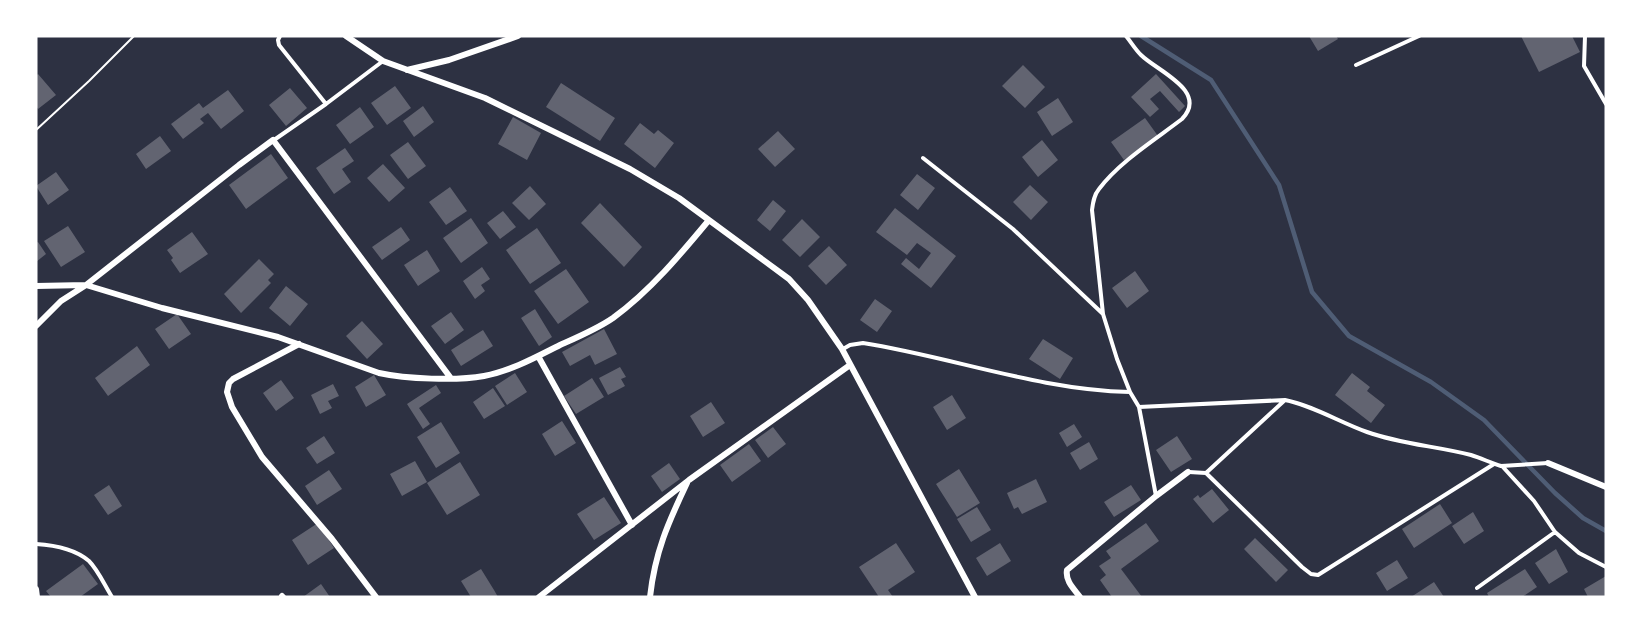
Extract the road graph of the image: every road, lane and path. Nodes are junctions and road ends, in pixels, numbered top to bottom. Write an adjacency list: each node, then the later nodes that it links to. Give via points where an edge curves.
1 (134, 36): 13 (path)
2 (280, 36): 11 (lane, via 279,45)
3 (346, 36): 8 (street)
4 (518, 36): 10 (street)
5 (1126, 36): 19 (lane, via 1141,55 1179,84 1191,105 1182,119 1109,178 1094,199 1091,221)
6 (1419, 36): 9 (lane)
7 (1585, 36): 12 (lane, via 1584,66)
8 (383, 61): 10 (street); 11 (lane)
9 (1356, 65)
10 (406, 70): 16 (street, via 521,114 630,169)
11 (326, 104): 14 (lane)
12 (1606, 104)
13 (36, 130)
14 (273, 141): 17 (street); 25 (street)
15 (923, 158): 19 (lane, via 1012,229)
16 (709, 220): 22 (street, via 789,279); 23 (street, via 675,261 612,319)
17 (86, 285): 18 (street); 20 (street, via 61,301); 21 (street)
18 (36, 286)
19 (1103, 314): 26 (lane)
20 (36, 326)
21 (299, 345): 25 (street, via 379,373); 45 (street, via 233,379 227,392 262,457)
22 (842, 349): 24 (street); 26 (lane, via 863,343 1033,381)
23 (538, 356): 25 (street, via 483,376); 37 (street)
24 (850, 365): 34 (street); 48 (street)
25 (450, 377)
26 (1130, 392): 28 (lane)
27 (1285, 400): 28 (lane); 30 (lane, via 1389,439); 33 (lane)
28 (1139, 407): 36 (lane)
29 (1548, 463): 31 (lane); 35 (street)
30 (1494, 464): 31 (lane); 33 (lane, via 1318,575 1302,567)
31 (1501, 466): 38 (lane, via 1534,501)
32 (1188, 472): 33 (lane); 36 (street)
33 (1206, 473)
34 (689, 480): 37 (street); 47 (street, via 665,530)
35 (1606, 487)
36 (1156, 495): 49 (street, via 1067,570 1068,582)
37 (632, 525): 46 (street)
38 (1555, 532): 40 (lane, via 1580,553); 41 (lane)
39 (36, 544): 44 (lane, via 52,545 90,562)
40 (1606, 567)
41 (1477, 588)
42 (36, 589): 43 (street)
43 (38, 597)
44 (112, 597)
45 (376, 597)
46 (539, 597)
47 (650, 597)
48 (975, 597)
49 (1080, 597)

